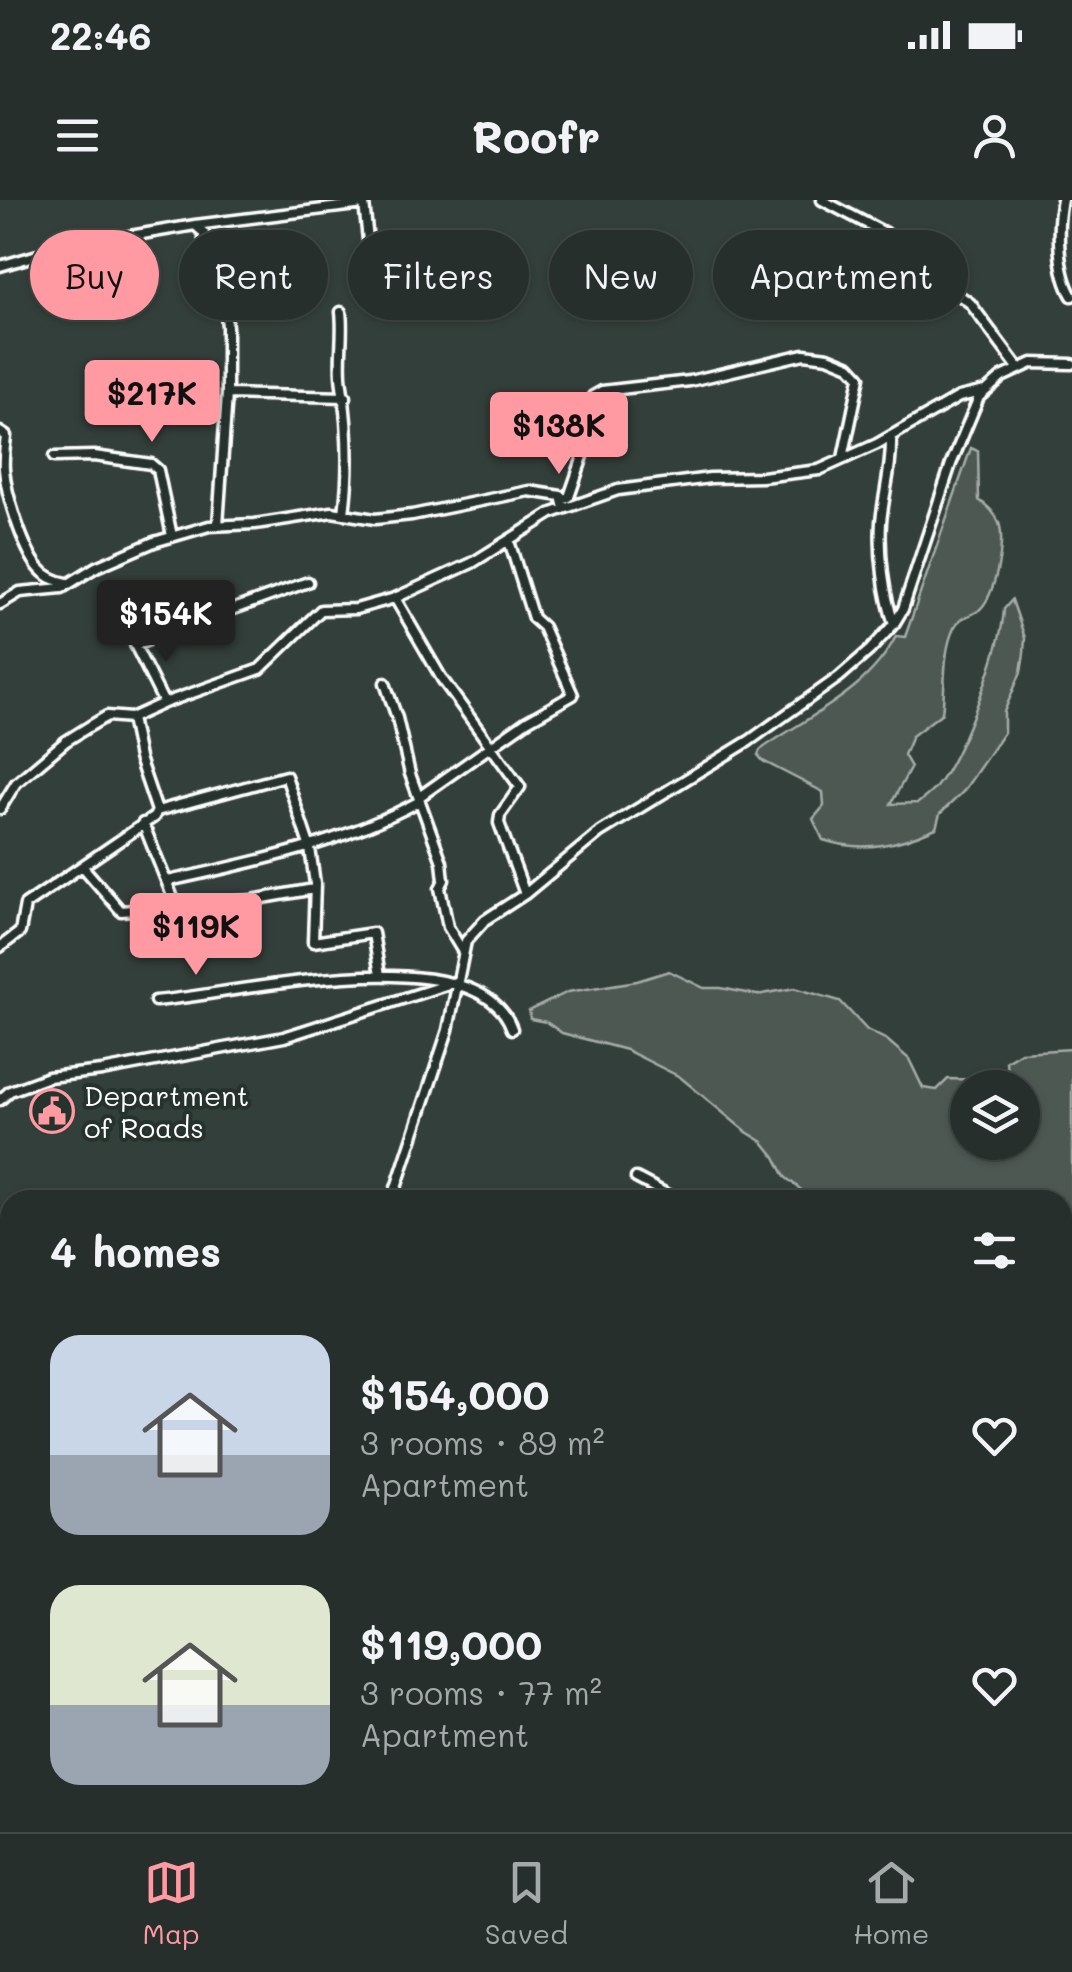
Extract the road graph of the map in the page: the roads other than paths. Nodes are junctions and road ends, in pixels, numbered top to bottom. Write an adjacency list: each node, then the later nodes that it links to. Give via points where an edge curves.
1 (822, 200): 10 (street, via 887,234 970,303)
2 (1062, 200): 7 (street, via 1065,285)
3 (364, 202): 4 (street); 5 (street)
4 (195, 225): 6 (street, via 65,247); 12 (street, via 204,233 203,265 222,272)
5 (367, 230)
6 (0, 266)
7 (1072, 296)
8 (341, 312): 13 (street)
9 (1072, 364): 10 (street)
10 (1018, 369): 11 (street)
11 (985, 391): 15 (street, via 959,397); 27 (street)
12 (227, 394): 13 (street); 20 (street)
13 (346, 397): 19 (street)
14 (0, 432): 24 (street, via 6,436 4,470 30,552 50,578)
15 (890, 436): 17 (street); 27 (street, via 882,535)
16 (54, 457): 21 (street, via 151,464 158,470)
17 (843, 458): 18 (street, via 819,470 618,490); 18 (street, via 860,377 850,366 804,354 690,381 602,390 593,396 588,439)
18 (563, 504): 19 (street, via 561,496 528,491 412,516); 22 (street)
19 (344, 512): 20 (street)
20 (218, 525): 21 (street)
21 (172, 536): 24 (street)
22 (508, 541): 25 (street); 31 (street, via 533,618 544,628 573,695)
23 (308, 582): 29 (street, via 134,645)
24 (72, 584): 26 (street, via 20,592)
25 (395, 598): 29 (street, via 322,610 260,669); 31 (street)
26 (0, 604)
27 (894, 624): 40 (street, via 828,686 600,832)
28 (385, 683): 32 (street)
29 (164, 702): 30 (street)
30 (131, 718): 33 (street, via 106,716 66,741 16,783); 34 (street)
31 (490, 748): 32 (street); 40 (street, via 520,787 499,823)
32 (419, 799): 36 (street); 44 (street, via 442,862 448,927)
33 (0, 809)
34 (158, 811): 35 (street); 36 (street, via 286,776)
35 (143, 823): 37 (street); 38 (street)
36 (310, 848): 38 (street); 39 (street)
37 (83, 866): 41 (street, via 121,911); 42 (street, via 25,904 20,932)
38 (168, 881): 41 (street)
39 (314, 890): 41 (street); 45 (street, via 313,942 373,934)
40 (525, 894): 44 (street, via 485,920)
41 (176, 906): 43 (street, via 189,922 219,928)
42 (0, 947)
43 (232, 947)
44 (463, 952): 46 (street)
45 (380, 975): 46 (street); 47 (street)
46 (458, 981): 48 (street, via 503,1009); 50 (street, via 284,1037 48,1077); 53 (street)
47 (155, 1001)
48 (512, 1029)
49 (0, 1086): 50 (street)
50 (10, 1091): 51 (street)
51 (0, 1100)
52 (636, 1178): 54 (street)
53 (395, 1190)
54 (659, 1190)

